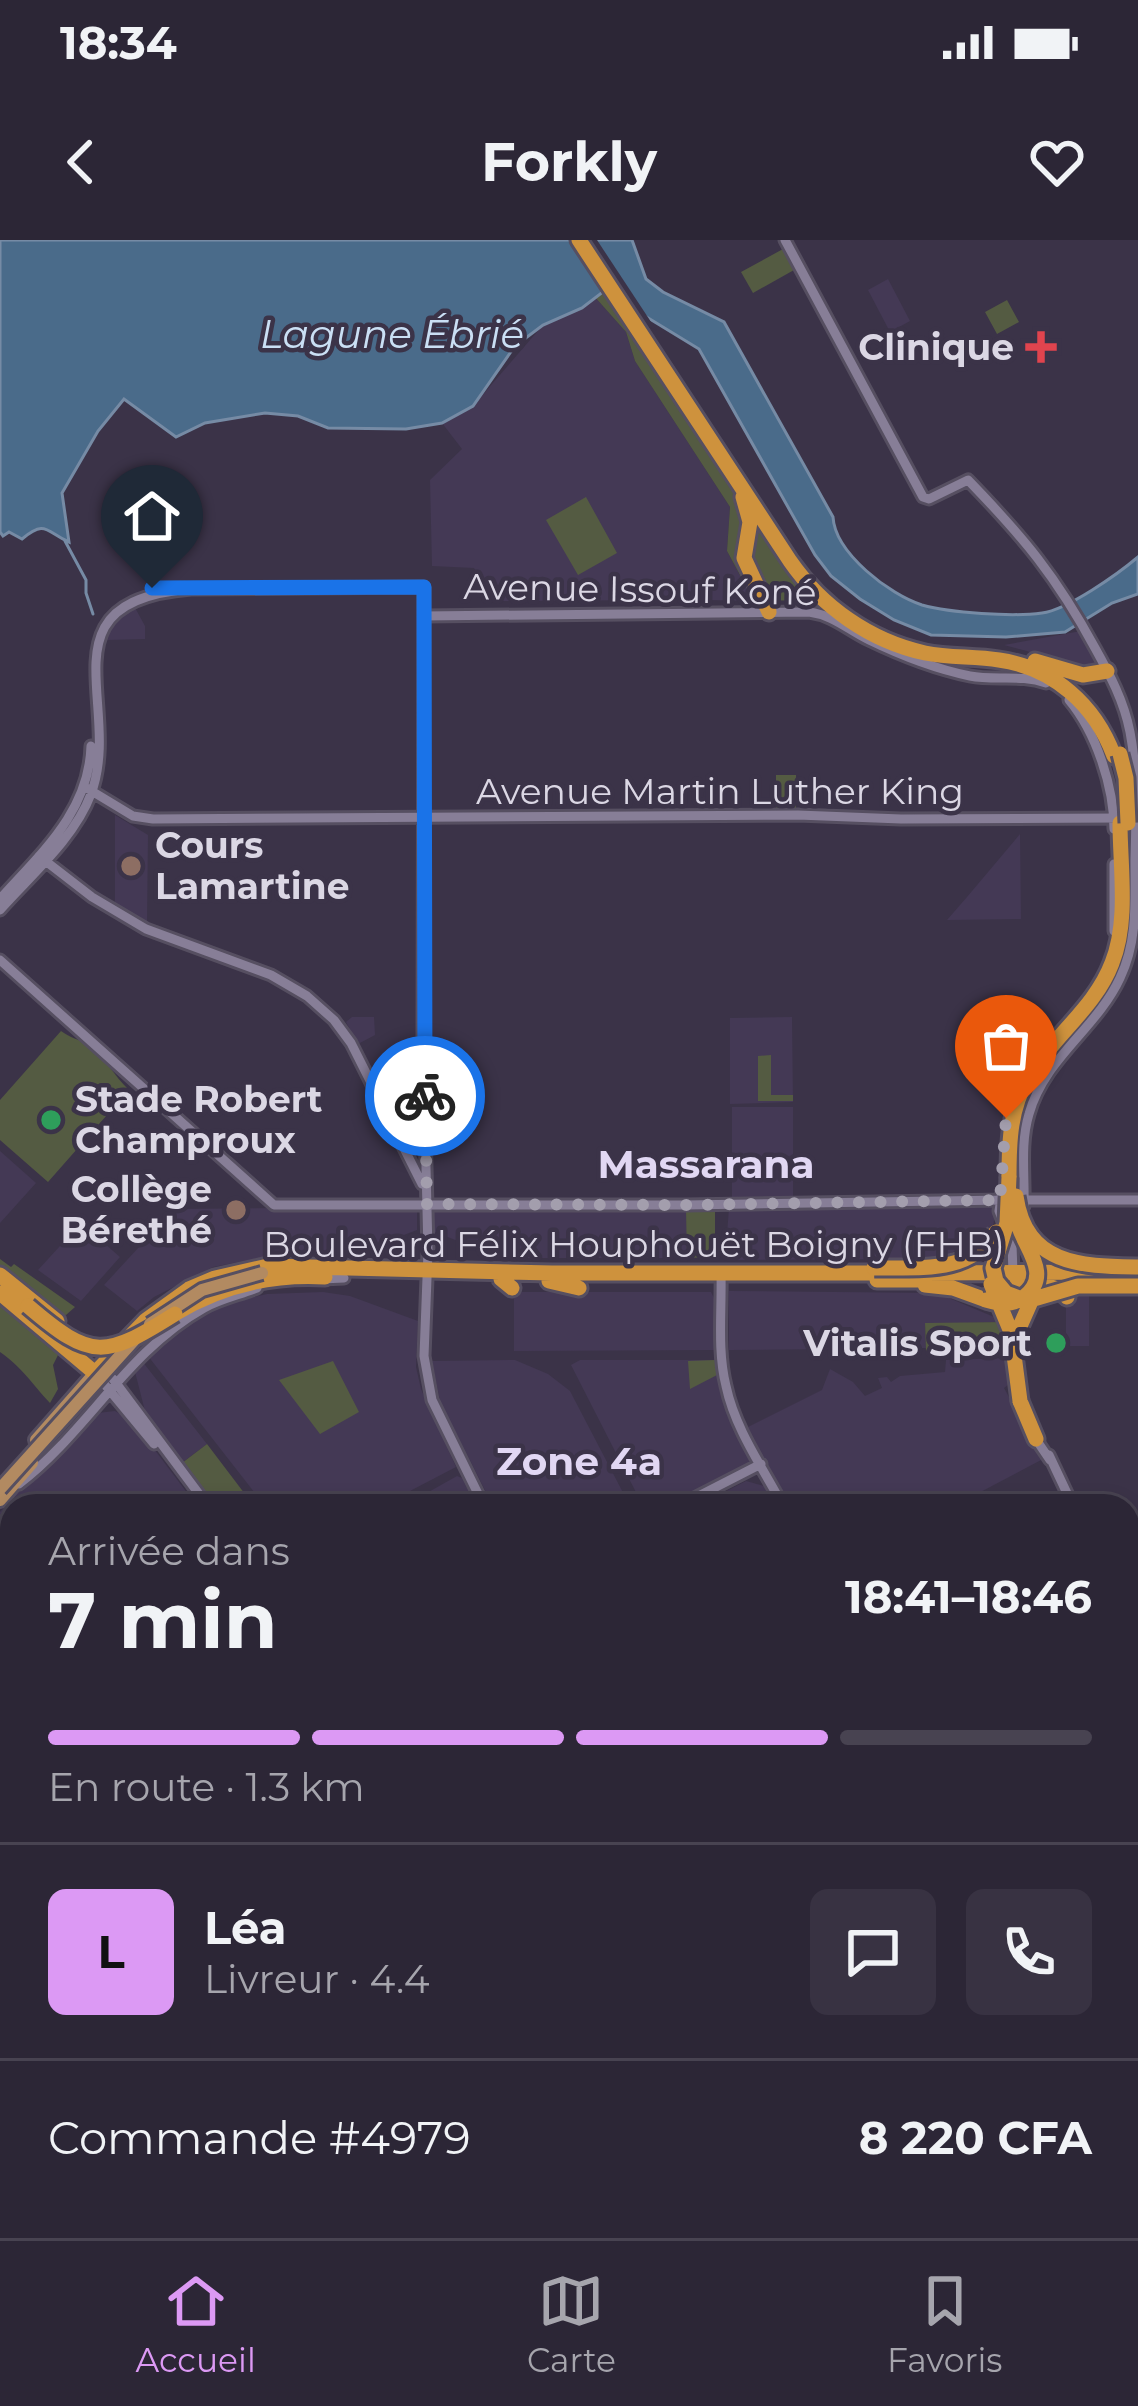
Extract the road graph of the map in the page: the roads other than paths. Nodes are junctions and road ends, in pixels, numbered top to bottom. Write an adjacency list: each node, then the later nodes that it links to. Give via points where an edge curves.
1 (579, 240): 4 (highway)
2 (589, 240): 4 (highway)
3 (785, 240): 9 (street, via 923,497 968,480 1028,542)
4 (654, 345): 5 (highway); 8 (highway, via 788,544 833,596 912,641)
5 (721, 454): 6 (highway, via 748,508 744,558); 10 (highway, via 797,571 855,625 910,648 1041,672 1089,710)
6 (769, 612): 7 (street, Avenue Issouf Koné); 10 (street, Avenue Issouf Koné, via 823,614 893,652 954,672 1042,681 1071,702)
7 (424, 616): 11 (street, via 424,587 143,590 121,602 90,650); 12 (street)
8 (1035, 662): 9 (highway, via 1083,675); 10 (highway, via 1086,696 1111,729)
9 (1107, 671): 10 (street, via 1126,713)
10 (1117, 759): 13 (highway, bridge)
11 (89, 789): 12 (street, Avenue Martin Luther King, via 141,818); 14 (street, via 72,829)
12 (424, 818): 13 (street, Avenue Martin Luther King); 21 (street)
13 (1127, 820): 17 (street); 19 (highway, via 1115,956 1025,1084 1009,1137)
14 (42, 858): 15 (street); 16 (street); 21 (street, via 146,929 271,975 334,1020 411,1157)
15 (0, 899)
16 (0, 910)
17 (1136, 917): 19 (street, via 1118,982 1033,1101)
18 (0, 960): 21 (street, via 274,1205)
19 (1013, 1181): 22 (highway, bridge); 28 (highway, bridge, via 999,1226 974,1256); 31 (highway, bridge, via 1021,1215 1051,1254)
20 (1138, 1200): 22 (street)
21 (425, 1204): 22 (street); 33 (street)
22 (1012, 1208): 24 (street); 24 (street); 28 (highway, bridge, via 1037,1266 1028,1294 1017,1301 998,1304); 31 (highway, bridge, via 993,1268 1011,1297 1033,1300); 38 (highway, bridge, via 1042,1271); 41 (highway, bridge, via 988,1271)
23 (567, 1262): 25 (highway)
24 (1013, 1268): 26 (highway, Boulevard Félix Houphouët Boigny (FHB)); 28 (highway, Boulevard Félix Houphouët Boigny (FHB)); 31 (highway, Boulevard Félix Houphouët Boigny (FHB)); 36 (highway, via 1031,1286); 38 (street); 41 (street, via 1010,1375)
25 (546, 1272): 30 (highway, Boulevard Félix Houphouët Boigny (FHB)); 33 (highway, Boulevard Félix Houphouët Boigny (FHB)); 33 (highway, Boulevard Félix Houphouët Boigny (FHB), via 506,1283); 34 (highway)
26 (826, 1272): 28 (highway); 30 (highway, Boulevard Félix Houphouët Boigny (FHB))
27 (259, 1274): 32 (highway, Boulevard Félix Houphouët Boigny (FHB)); 33 (highway, Boulevard Félix Houphouët Boigny (FHB), via 328,1269); 37 (highway, Boulevard Félix Houphouët Boigny (FHB), bridge); 39 (highway, Boulevard Félix Houphouët Boigny (FHB), via 231,1273 189,1289); 44 (main road, Boulevard Félix Houphouët Boigny (FHB), bridge, via 202,1289 160,1314)
28 (875, 1274): 30 (highway, Boulevard Félix Houphouët Boigny (FHB))
29 (0, 1275): 39 (highway, via 64,1327)
30 (721, 1275): 43 (street, via 730,1401)
31 (1138, 1276)
32 (344, 1278): 33 (highway, Boulevard Félix Houphouët Boigny (FHB)); 40 (street, Boulevard Félix Houphouët Boigny (FHB), via 277,1282 214,1303)
33 (425, 1278): 49 (street, via 429,1392)
34 (578, 1288)
35 (0, 1290): 37 (highway, Boulevard Félix Houphouët Boigny (FHB), bridge, via 93,1347 123,1344); 39 (highway)
36 (1067, 1297)
37 (175, 1314): 45 (main road, bridge)
38 (1017, 1350): 42 (street, via 1022,1390)
39 (98, 1370): 40 (street); 44 (main road, Boulevard Félix Houphouët Boigny (FHB))
40 (113, 1386): 46 (street, Boulevard Félix Houphouët Boigny (FHB)); 47 (street); 48 (street)
41 (1036, 1439): 42 (street)
42 (1050, 1460): 52 (street)
43 (761, 1464): 50 (street); 51 (street)
44 (0, 1487)
45 (5, 1494)
46 (7, 1494)
47 (192, 1494)
48 (195, 1494)
49 (478, 1494)
50 (703, 1494)
51 (776, 1494)
52 (1067, 1494)

